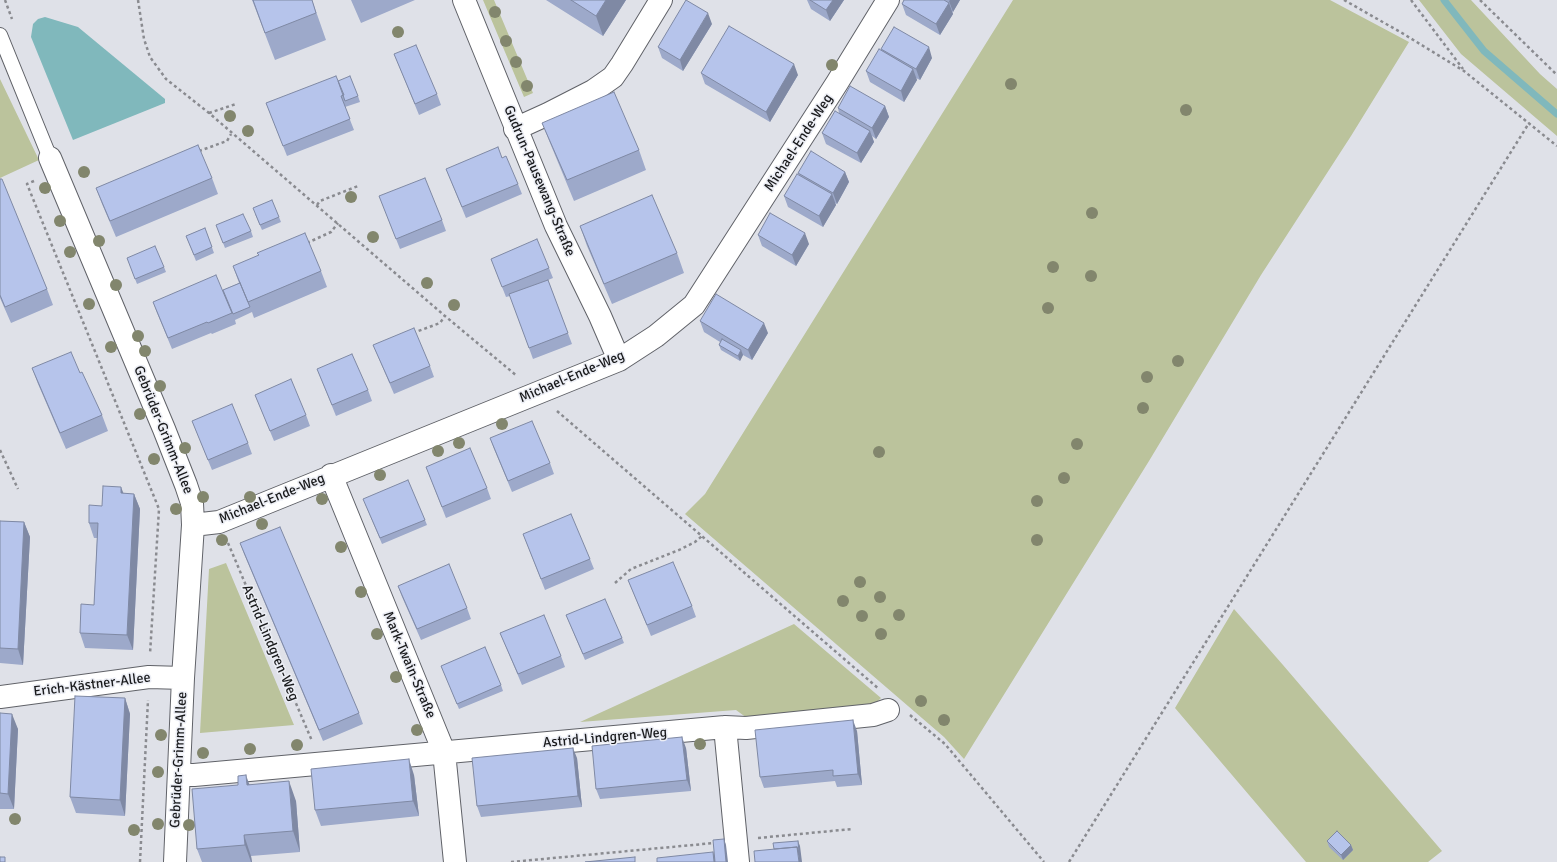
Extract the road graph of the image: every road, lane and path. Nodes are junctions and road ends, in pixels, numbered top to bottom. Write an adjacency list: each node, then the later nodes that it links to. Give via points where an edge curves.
1 (138, 0): 12 (path, via 144,39 150,57 166,79)
2 (464, 0): 14 (street, Gudrun-Pausewang-Straße)
3 (661, 0): 14 (street, via 613,77 593,91)
4 (888, 0): 25 (street, Michael-Ende-Weg, via 694,305 656,336)
5 (1344, 0): 9 (path)
6 (1411, 0): 9 (path)
7 (1480, 0): 10 (path)
8 (0, 35): 18 (lane)
9 (1464, 71): 13 (path)
10 (1557, 75)
11 (236, 104): 12 (path)
12 (208, 113): 15 (path)
13 (1529, 123): 16 (path); 48 (path)
14 (515, 129): 25 (street, Gudrun-Pausewang-Straße, via 556,226)
15 (231, 134): 17 (path, via 227,141); 20 (path)
16 (1557, 146)
17 (199, 151)
18 (53, 165): 31 (street, Gebrüder-Grimm-Allee, via 186,485 192,503); 33 (path, via 27,184 159,509)
19 (358, 186): 20 (path)
20 (317, 205): 21 (path)
21 (338, 223): 22 (path, via 331,232); 23 (path)
22 (306, 243)
23 (445, 316): 24 (path, via 440,323); 26 (path)
24 (408, 336)
25 (619, 360): 26 (street, Michael-Ende-Weg)
26 (536, 393): 28 (street, Michael-Ende-Weg); 32 (path, via 702,536 681,549 632,569)
27 (0, 450): 29 (path)
28 (331, 475): 30 (street, Michael-Ende-Weg); 38 (street, Mark-Twain-Straße)
29 (18, 489)
30 (219, 522): 31 (street, Michael-Ende-Weg); 39 (path, Astrid-Lindgren-Weg)
31 (193, 525): 34 (street, Gebrüder-Grimm-Allee)
32 (615, 583)
33 (149, 676): 34 (street, Erich-Kästner-Allee); 35 (street, Erich-Kästner-Allee); 43 (path)
34 (183, 678): 40 (street, Gebrüder-Grimm-Allee)
35 (0, 697)
36 (888, 710): 37 (street, Astrid-Lindgren-Weg, via 873,715 746,728)
37 (725, 727): 38 (street, Astrid-Lindgren-Weg); 42 (street)
38 (444, 752): 39 (street, Astrid-Lindgren-Weg); 45 (street, Mark-Twain-Straße)
39 (321, 764): 40 (street, Astrid-Lindgren-Weg)
40 (179, 775): 44 (street, Gebrüder-Grimm-Allee)
41 (852, 829): 42 (path)
42 (736, 840): 46 (path); 47 (street)
43 (140, 862)
44 (174, 862)
45 (455, 862)
46 (511, 862)
47 (738, 862)
48 (1069, 862)

